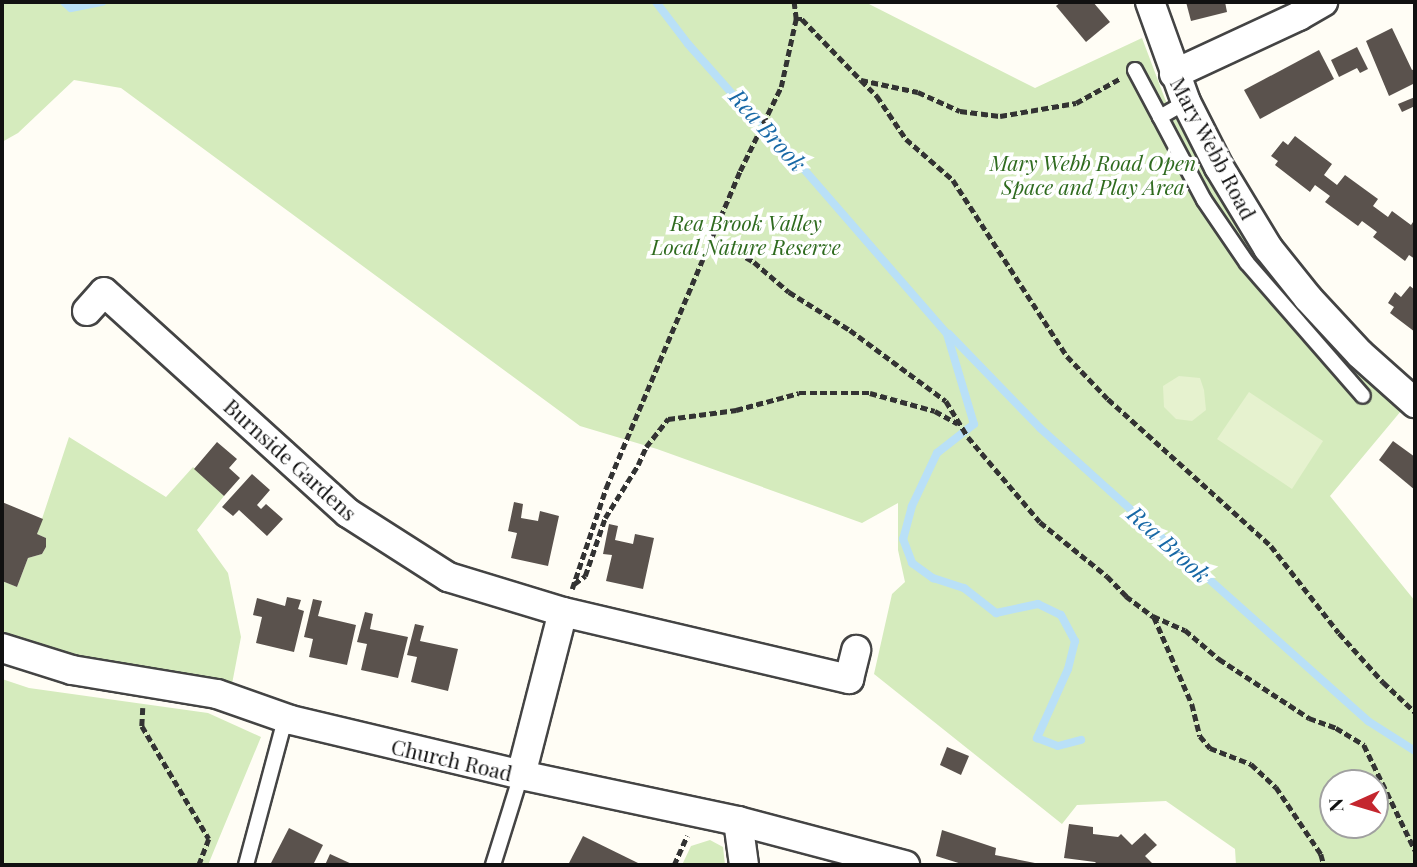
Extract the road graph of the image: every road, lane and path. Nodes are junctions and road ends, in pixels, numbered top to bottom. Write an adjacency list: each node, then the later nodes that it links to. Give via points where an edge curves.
1 (794, 2): 4 (path)
2 (1150, 2): 6 (street, Mary Webb Road)
3 (1323, 2): 6 (street)
4 (796, 19): 7 (path, via 802,19); 10 (path, via 781,87)
5 (1135, 69): 7 (path, via 1076,103 1000,116 960,111 918,92); 9 (lane)
6 (1174, 74): 8 (street, Mary Webb Road)
7 (861, 80): 22 (path, via 906,139 953,180 1067,356 1108,399 1271,546 1339,633)
8 (1186, 102): 9 (lane); 12 (street, Mary Webb Road, via 1268,248)
9 (1160, 117): 12 (lane, via 1204,200 1247,263)
10 (710, 244): 15 (path, via 754,262 789,292 850,330 946,401); 16 (path, via 606,488)
11 (88, 311): 17 (street, Burnside Gardens, via 104,292 348,513 448,577)
12 (1351, 364): 13 (lane); 14 (street, Mary Webb Road)
13 (1363, 396)
14 (1415, 403)
15 (961, 426): 16 (path, via 935,411 870,393 799,393 736,410 668,419 646,447 605,518 585,576); 18 (path, via 1040,522)
16 (574, 584): 17 (path)
17 (563, 612): 20 (street, Burnside Gardens, via 849,679); 24 (street)
18 (1153, 616): 26 (path, via 1185,630 1219,659 1309,718 1364,745); 32 (path, via 1192,704 1200,736 1210,748 1251,764 1276,787)
19 (2, 648): 21 (street, Church Road, via 72,670)
20 (856, 650)
21 (148, 683): 23 (street, Church Road, via 217,694); 27 (path, via 142,726 209,839)
22 (1415, 712)
23 (285, 719): 24 (street, Church Road); 28 (lane)
24 (521, 775): 25 (street, Church Road); 29 (lane)
25 (738, 821): 30 (street); 31 (street, Church Road)
26 (1415, 850)
27 (199, 865)
28 (246, 865)
29 (493, 865)
30 (744, 865)
31 (905, 865)
32 (1324, 865)

